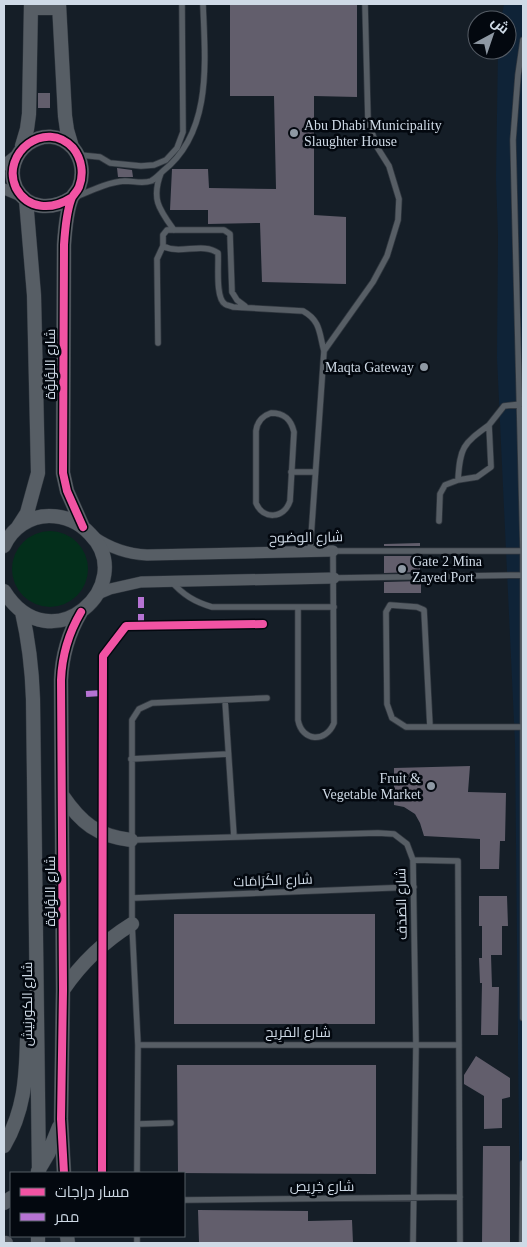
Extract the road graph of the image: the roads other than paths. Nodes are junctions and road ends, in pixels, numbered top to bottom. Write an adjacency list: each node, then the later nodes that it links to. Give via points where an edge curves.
1 (182, 4): 7 (lane, via 183,132 177,148 166,160 140,166 110,163)
2 (203, 4): 9 (lane, via 201,103 189,140)
3 (365, 4): 18 (lane, via 368,121 397,190 398,220 387,256 373,282)
4 (31, 6): 5 (street); 8 (street, via 29,114 27,129)
5 (59, 6): 7 (street, via 65,116)
6 (523, 40): 15 (lane, via 513,140)
7 (75, 151): 8 (street, via 58,138 42,136 31,140); 12 (street, via 82,166 82,178)
8 (13, 156): 11 (street, via 12,177)
9 (162, 172): 12 (lane, via 151,181 118,183); 13 (lane, via 156,186 157,202)
10 (4, 189): 11 (street)
11 (23, 198): 12 (street, via 37,206 49,207 61,205); 26 (street, شارع اللؤلؤة, via 34,295 38,473 27,513)
12 (71, 198): 25 (street, شارع اللؤلؤة, via 64,245 63,472 67,490)
13 (174, 230): 14 (lane, via 167,230 163,235); 16 (lane, via 224,230 230,234 232,292)
14 (163, 246): 16 (lane, via 218,253 220,299 232,307); 17 (lane, via 157,259)
15 (520, 264): 19 (lane)
16 (245, 306): 18 (lane, via 303,311 317,322)
17 (158, 343)
18 (324, 351): 22 (lane)
19 (521, 404): 20 (lane, via 504,406); 29 (lane)
20 (489, 425): 23 (lane, via 469,440 459,457); 23 (lane, via 491,467 477,477)
21 (291, 472): 21 (lane, via 293,426 282,414 266,415 259,421 256,431 256,503 261,512 270,516 285,510 290,501); 22 (lane)
22 (315, 472): 30 (lane)
23 (458, 480): 24 (lane, via 445,485 440,494)
24 (439, 521)
25 (83, 526): 26 (street, via 71,519 44,516); 27 (street)
26 (18, 527): 28 (street)
27 (94, 537): 30 (street, شارع الوضوح, via 117,550 147,555); 36 (street, via 104,565)
28 (5, 542)
29 (523, 551): 31 (lane, شارع الوضوح); 32 (lane)
30 (310, 552): 31 (street, شارع الوضوح)
31 (333, 552): 33 (lane)
32 (523, 576): 33 (lane); 44 (lane)
33 (334, 578): 34 (street); 37 (lane)
34 (171, 581): 36 (street, via 141,582); 38 (lane, via 194,600 212,607)
35 (4, 591): 39 (street)
36 (98, 594): 40 (street)
37 (334, 607): 38 (lane); 38 (lane, via 334,723 329,732 319,737 304,733 298,720)
38 (298, 608)
39 (22, 612): 40 (street, via 36,619 52,621 67,619); 50 (street, شارع اللؤلؤة, via 31,662)
40 (81, 612): 47 (street, شارع اللؤلؤة, via 68,638 62,666)
41 (267, 698): 42 (lane)
42 (225, 700): 45 (lane); 46 (lane, via 152,703 139,708 132,720)
43 (430, 727): 43 (lane, via 406,727 392,718 387,704 386,612 390,605 417,606 424,610); 44 (lane)
44 (523, 727): 56 (lane)
45 (228, 754): 46 (lane); 48 (lane)
46 (131, 759): 49 (lane)
47 (62, 794): 49 (street, via 74,813 91,828 117,839); 55 (street, شارع اللؤلؤة)
48 (234, 837): 49 (lane, شارع الصَدَف); 51 (lane, شارع الصَدَف, via 394,834 407,844)
49 (131, 840): 53 (lane)
50 (34, 858): 63 (street, شارع الكورنيش, via 27,885 25,1085 15,1122); 65 (street, شارع اللؤلؤة)
51 (413, 860): 52 (lane, شارع الصَدَف); 59 (lane, via 458,861)
52 (414, 887): 53 (lane, شارع الكَرَامَات); 58 (lane, شارع الصَدَف)
53 (133, 898): 54 (lane)
54 (132, 924): 55 (street, via 88,957); 57 (lane)
55 (63, 990): 60 (street, شارع اللؤلؤة)
56 (523, 1018)
57 (138, 1044): 58 (lane, شارع المُرِيح); 61 (lane)
58 (416, 1045): 59 (lane, شارع المُرِيح); 69 (lane, شارع الصَدَف)
59 (458, 1045): 68 (lane)
60 (61, 1120): 65 (street); 66 (street, شارع اللؤلؤة)
61 (138, 1124): 62 (lane); 67 (lane)
62 (171, 1124)
63 (4, 1146)
64 (523, 1163): 73 (lane)
65 (38, 1172)
66 (64, 1172)
67 (137, 1172)
68 (460, 1197): 69 (lane, شارع خِرِيص); 72 (lane)
69 (413, 1198): 70 (lane, شارع خِرِيص); 71 (lane, شارع الصَدَف)
70 (185, 1200)
71 (413, 1243)
72 (460, 1243)
73 (522, 1243)

